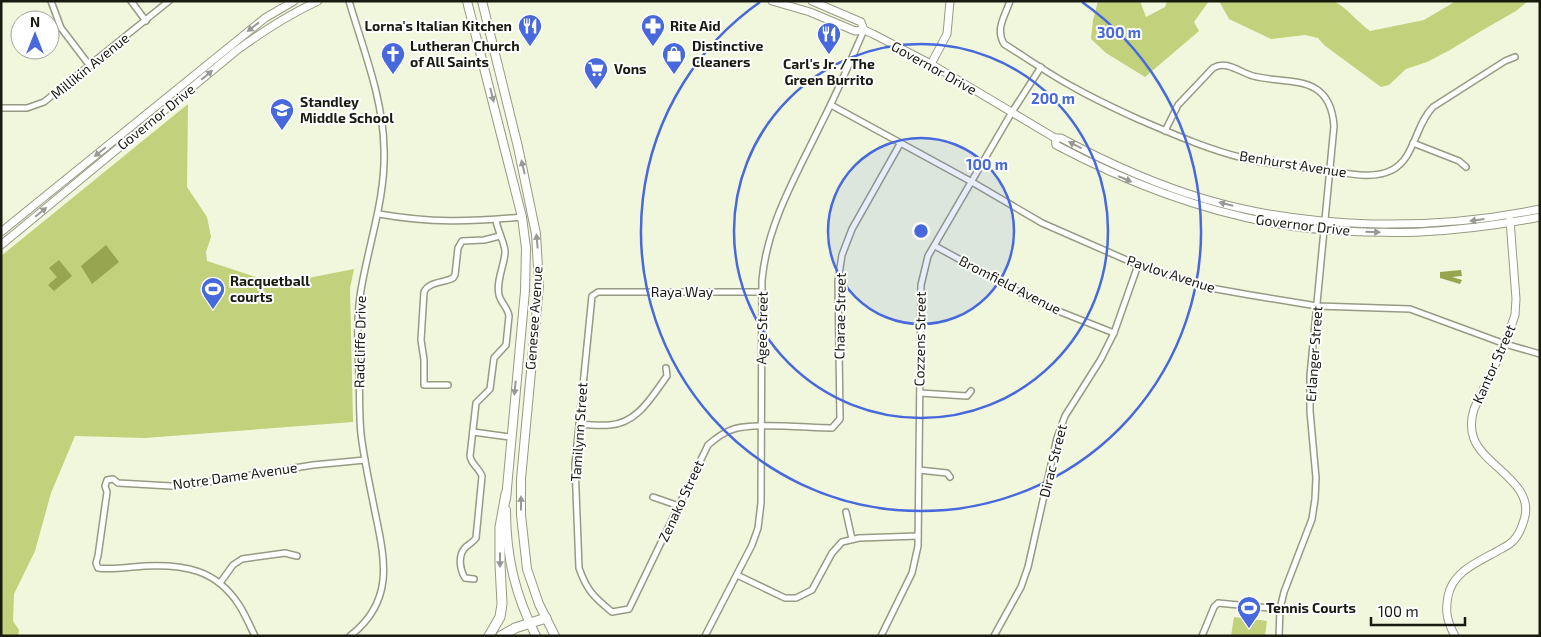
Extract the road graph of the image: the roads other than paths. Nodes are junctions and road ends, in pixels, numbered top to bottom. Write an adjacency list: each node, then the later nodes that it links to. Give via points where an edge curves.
1 (51, 1): 17 (street, via 61,28)
2 (131, 1): 13 (street)
3 (169, 1): 13 (street, Millikin Avenue)
4 (294, 1): 37 (main road, Governor Drive, one-way to 37, via 265,18)
5 (318, 1): 39 (main road, Governor Drive, one-way to 5, via 236,51 268,27)
6 (349, 1): 30 (street, Radcliffe Drive, via 380,106 384,174)
7 (467, 1): 31 (main road, Genesee Avenue, one-way to 31)
8 (482, 1): 56 (main road, Genesee Avenue, one-way to 8, via 539,285 536,234)
9 (772, 1): 14 (main road, Governor Drive, via 810,12 855,31)
10 (812, 1): 14 (main road, Governor Drive, via 861,22)
11 (950, 1): 16 (main road, via 947,34)
12 (1010, 1): 18 (street, Benhurst Avenue, via 1000,37 1004,44)
13 (146, 21): 17 (street, Millikin Avenue)
14 (864, 30): 16 (main road, Governor Drive); 19 (street, Agee Street)
15 (1515, 57): 24 (street, Benhurst Avenue, via 1433,108 1423,119)
16 (931, 64): 21 (main road, Governor Drive)
17 (90, 66): 20 (street, Millikin Avenue, via 44,102 27,108)
18 (1041, 67): 21 (street, Cozzens Street); 22 (street, Benhurst Avenue, via 1094,99)
19 (831, 105): 25 (street, Pavlov Avenue); 43 (street, Agee Street, via 783,203 768,247)
20 (1, 108)
21 (1012, 112): 23 (main road, Governor Drive); 28 (street, Cozzens Street)
22 (1165, 131): 27 (street, Benhurst Avenue, via 1243,158); 27 (street, Erlanger Street, via 1178,105 1219,64 1253,76 1296,81 1307,84 1325,98 1333,116)
23 (1054, 138): 35 (main road, Governor Drive, one-way to 23, via 1274,215 1205,199 1126,171 1061,138); 36 (main road, Governor Drive, one-way to 36, via 1056,145 1085,160 1160,192 1273,224)
24 (1413, 143): 26 (street); 27 (street, Benhurst Avenue, via 1403,160 1385,173)
25 (900, 144): 28 (street, Pavlov Avenue); 53 (street, Charae Street, via 852,228 842,255 838,281 840,418 832,428)
26 (1466, 167)
27 (1330, 171): 35 (street, Erlanger Street)
28 (972, 182): 40 (street, Cozzens Street); 41 (street, Pavlov Avenue, via 1042,223)
29 (1540, 209): 33 (main road, Governor Drive)
30 (378, 214): 34 (street, via 437,222); 57 (street, Radcliffe Drive, via 361,289 358,318 361,432)
31 (522, 217): 34 (street); 55 (main road, Genesee Avenue, one-way to 55, via 526,248 525,291)
32 (1540, 217): 33 (main road, Governor Drive)
33 (1510, 219): 35 (main road, Governor Drive, one-way to 35, via 1417,224); 36 (main road, Governor Drive, one-way to 33, via 1417,232 1462,229); 46 (main road, Kantor Street, via 1516,306)
34 (496, 220): 38 (street)
35 (1326, 221): 36 (street, Erlanger Street)
36 (1325, 230): 44 (street, Erlanger Street)
37 (1, 232)
38 (500, 236): 49 (street, via 462,241 453,278 430,285 424,292 421,340 424,385); 54 (street, via 506,253 498,294 508,312 506,345 494,358 490,389 476,403)
39 (2, 242)
40 (935, 246): 45 (street, Bromfield Avenue, via 1043,305); 51 (street, Cozzens Street, via 928,256 921,285)
41 (1138, 265): 44 (street, Pavlov Avenue, via 1205,287); 45 (street, Dirac Street)
42 (603, 292): 43 (street, Raya Way); 52 (street, Tamilynn Street, via 592,296 591,300)
43 (762, 292): 53 (street, Agee Street)
44 (1317, 306): 46 (street, Pavlov Avenue, via 1410,309); 71 (street, Erlanger Street, via 1310,376 1315,499 1312,519)
45 (1114, 333): 82 (street, Dirac Street, via 1101,360 1065,416 1057,438 1028,567)
46 (1505, 344): 47 (street, Pavlov Avenue); 85 (main road, Kantor Street, via 1479,396 1471,421 1480,450 1520,491 1525,518 1513,541 1468,568 1453,582 1446,605 1447,622)
47 (1540, 354)
48 (666, 368): 52 (street, via 667,376 632,418 611,425)
49 (448, 385)
50 (971, 391): 51 (street, via 967,396)
51 (920, 393): 58 (street, Cozzens Street)
52 (579, 424): 70 (street, Tamilynn Street, via 575,486 579,568 593,596 612,612)
53 (761, 426): 62 (street, Zenako Street, via 731,429 708,445); 67 (street, Agee Street, via 762,503 758,528)
54 (473, 432): 55 (street); 68 (street, via 471,462 482,476 476,538 462,553 460,570 465,578)
55 (510, 437): 56 (main road); 60 (main road, Genesee Avenue)
56 (525, 440): 72 (main road, Genesee Avenue, one-way to 56, via 527,569 521,516)
57 (365, 460): 69 (street, Notre Dame Avenue, via 189,485 107,480 96,562 98,568 181,566); 76 (street, Radcliffe Drive, via 385,570 379,599 365,622)
58 (919, 470): 59 (street, via 947,473); 64 (street, Cozzens Street)
59 (950, 477)
60 (506, 494): 73 (main road, Genesee Avenue, via 510,564); 77 (highway, one-way to 77, via 500,527 502,604 500,617)
61 (653, 497): 62 (street)
62 (679, 506): 70 (street, Zenako Street)
63 (846, 512): 65 (street)
64 (918, 536): 65 (street); 81 (street, Cozzens Street, via 912,573)
65 (852, 539): 67 (street, via 842,542 832,553 812,590 796,598 785,598)
66 (297, 556): 69 (street, via 285,553 242,559 233,565)
67 (737, 575): 74 (street, Agee Street)
68 (474, 579)
69 (220, 583): 75 (street, via 240,605)
70 (629, 609)
71 (1280, 609): 83 (street, via 1218,603); 84 (street, Erlanger Street)
72 (546, 618): 73 (highway); 80 (main road, Genesee Avenue)
73 (529, 623): 78 (highway); 79 (main road, Genesee Avenue)
74 (705, 635)
75 (255, 636)
76 (350, 636)
77 (489, 636)
78 (501, 636)
79 (536, 636)
80 (555, 636)
81 (881, 636)
82 (994, 636)
83 (1202, 636)
84 (1279, 636)
85 (1455, 636)

